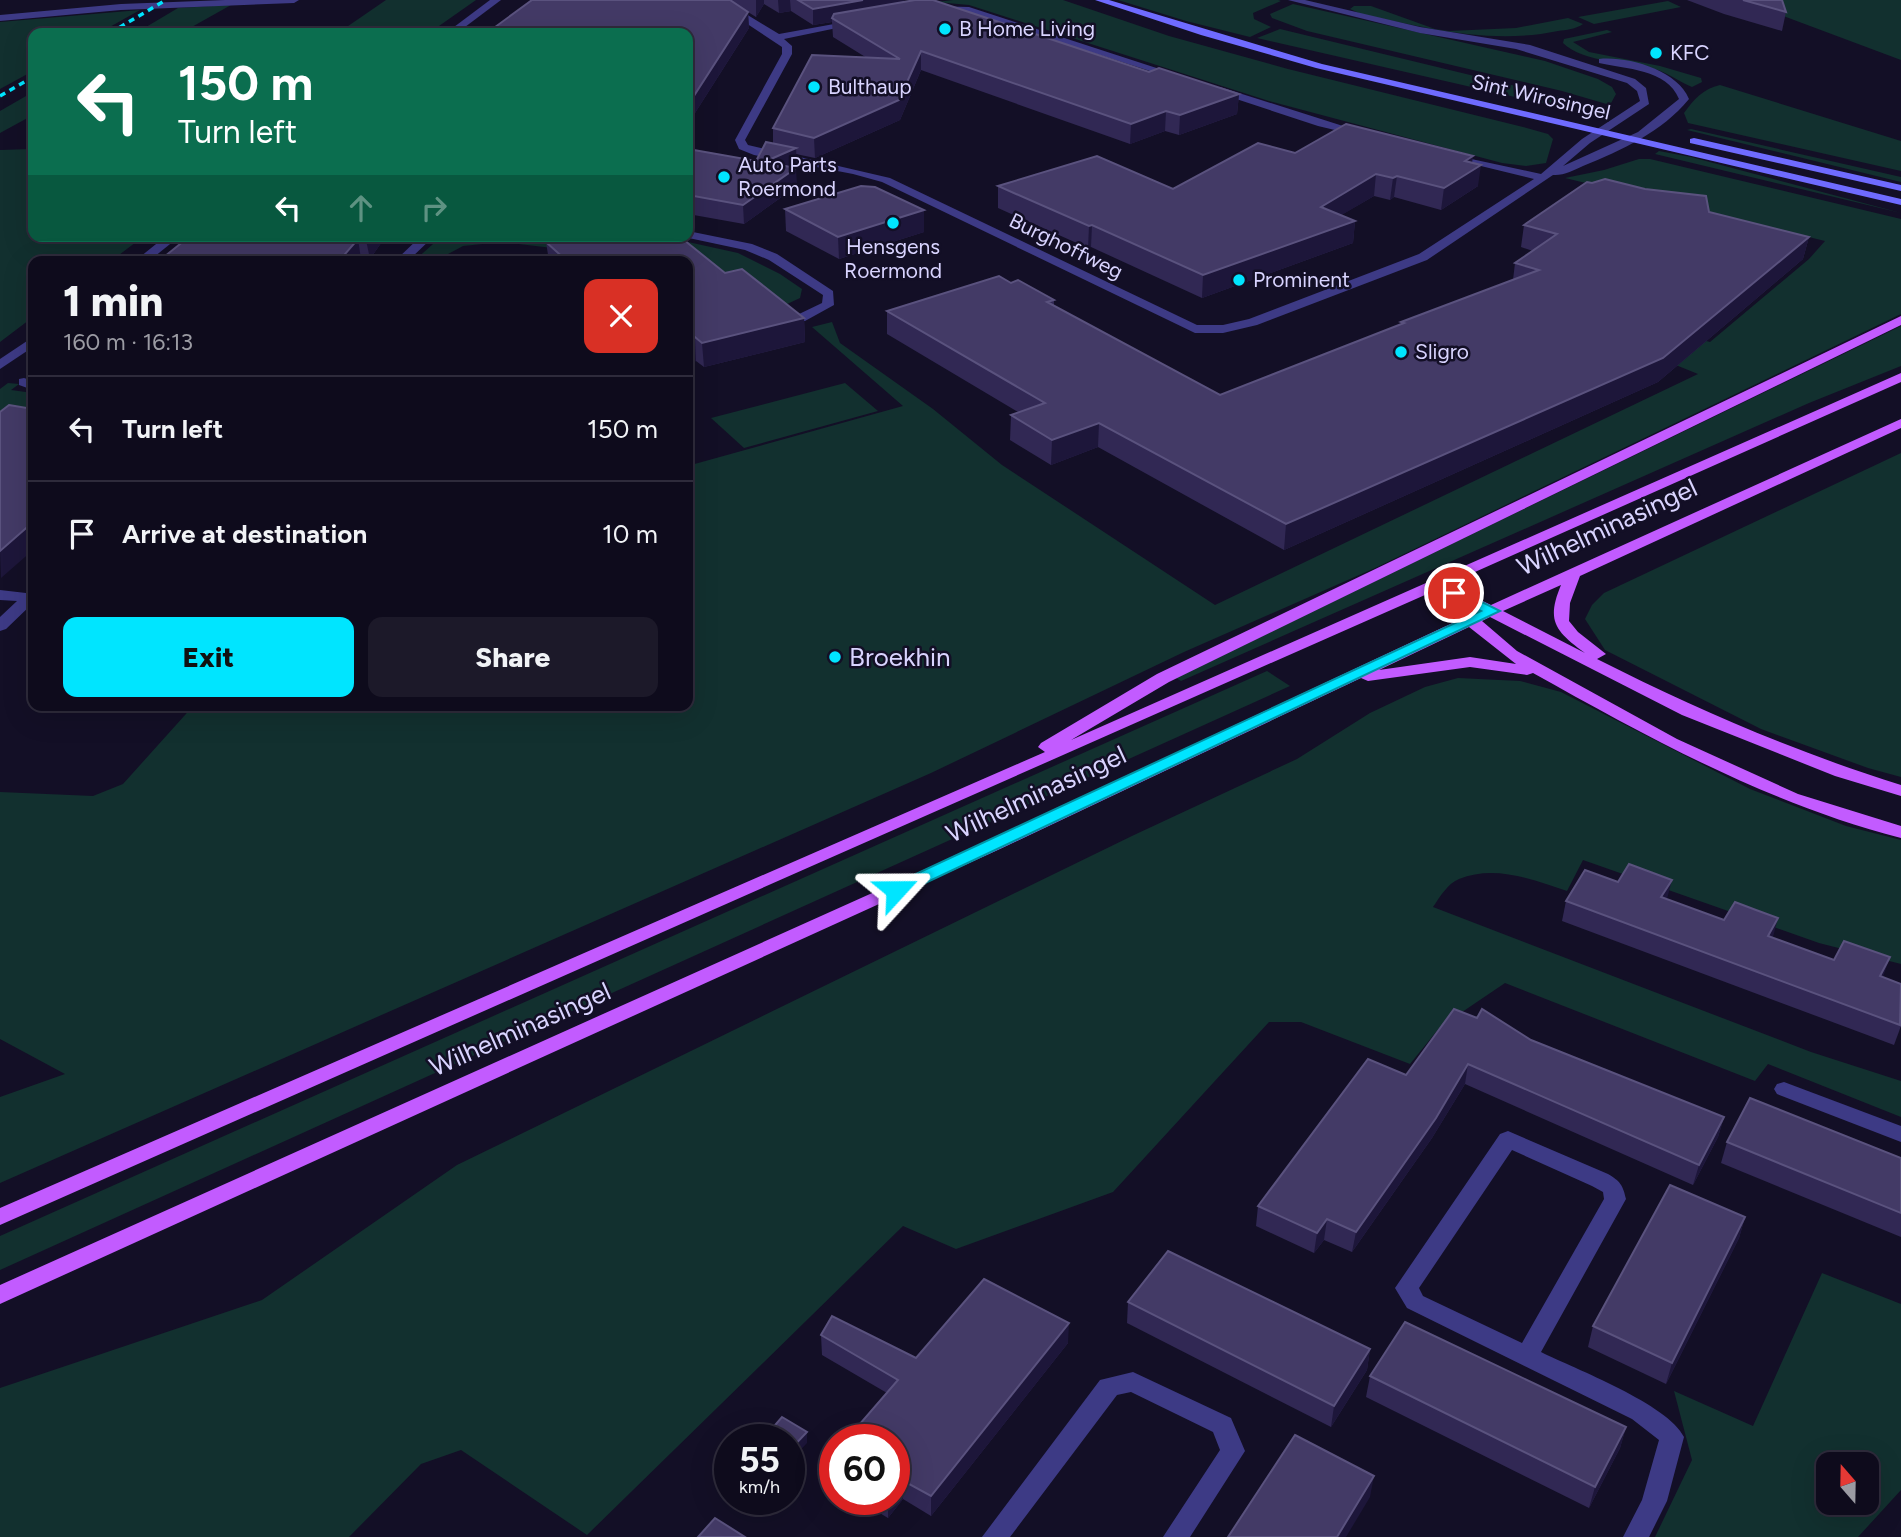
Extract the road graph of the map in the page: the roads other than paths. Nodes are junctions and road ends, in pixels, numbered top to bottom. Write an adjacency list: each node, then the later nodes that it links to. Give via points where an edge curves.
1 (294, 0): 7 (street)
2 (496, 0): 10 (street)
3 (716, 0): 11 (street)
4 (1100, 0): 9 (main road, Sint Wirosingel)
5 (1293, 0): 12 (street, via 1420,30)
6 (923, 11): 13 (street, via 966,9)
7 (0, 18)
8 (864, 21): 11 (street)
9 (1175, 23): 14 (main road, Sint Wirosingel); 17 (main road, Sint Wirosingel, via 1320,66)
10 (458, 28)
11 (777, 37): 22 (street, Burghoffweg, via 787,46 787,54 749,120 740,141 743,147 886,180 1195,329 1253,322 1402,267)
12 (1520, 47): 16 (street, Burghoffweg, via 1609,73 1642,89 1645,102); 18 (street, Burghoffweg, via 1644,70 1681,87 1684,99)
13 (1188, 80)
14 (1431, 80)
15 (1201, 84): 19 (street)
16 (1614, 122): 17 (street, Burghoffweg); 18 (main road, Sint Wirosingel)
17 (1600, 125): 20 (main road, Sint Wirosingel); 22 (street, Burghoffweg)
18 (1648, 131): 20 (street, Burghoffweg); 23 (main road, Sint Wirosingel)
19 (1372, 136)
20 (1634, 139): 22 (street, Burghoffweg); 24 (main road, Sint Wirosingel)
21 (1438, 153): 22 (street)
22 (1544, 178)
23 (1901, 188)
24 (1901, 202)
25 (693, 236): 30 (street, via 773,257 829,294 828,305)
26 (166, 242): 28 (street)
27 (422, 242): 29 (street)
28 (148, 256)
29 (406, 256)
30 (801, 318)
31 (1901, 320): 47 (main road, via 1163,678)
32 (28, 345): 33 (street)
33 (0, 365)
34 (1901, 377): 37 (main road, Wilhelminasingel)
35 (1901, 423): 36 (main road, Wilhelminasingel)
36 (1573, 574): 41 (main road, Wilhelminasingel); 46 (main road, via 1559,608 1565,630)
37 (1435, 583): 41 (main road); 42 (main road); 47 (main road, Wilhelminasingel)
38 (0, 595): 39 (street)
39 (28, 597)
40 (28, 601): 43 (street)
41 (1493, 611): 42 (main road, Wilhelminasingel); 46 (main road)
42 (1471, 620): 44 (main road, via 1511,654); 45 (main road, Wilhelminasingel)
43 (0, 626)
44 (1544, 673): 45 (main road, via 1470,662); 49 (main road, via 1751,781)
45 (1343, 680): 53 (main road, Wilhelminasingel, via 982,851)
46 (1664, 700): 48 (main road, via 1819,764)
47 (973, 790): 52 (main road, Wilhelminasingel)
48 (1901, 791)
49 (1901, 832)
50 (1784, 1088): 51 (street)
51 (1901, 1134)
52 (0, 1217)
53 (0, 1295)
54 (1526, 1357): 54 (street, via 1415,1302 1407,1288 1508,1139 1600,1180 1613,1188 1615,1199); 57 (street, via 1641,1412 1672,1437 1654,1501)
55 (995, 1537): 56 (street, via 1110,1387 1133,1382 1222,1425 1233,1451)
56 (1175, 1537)
57 (1636, 1537)

